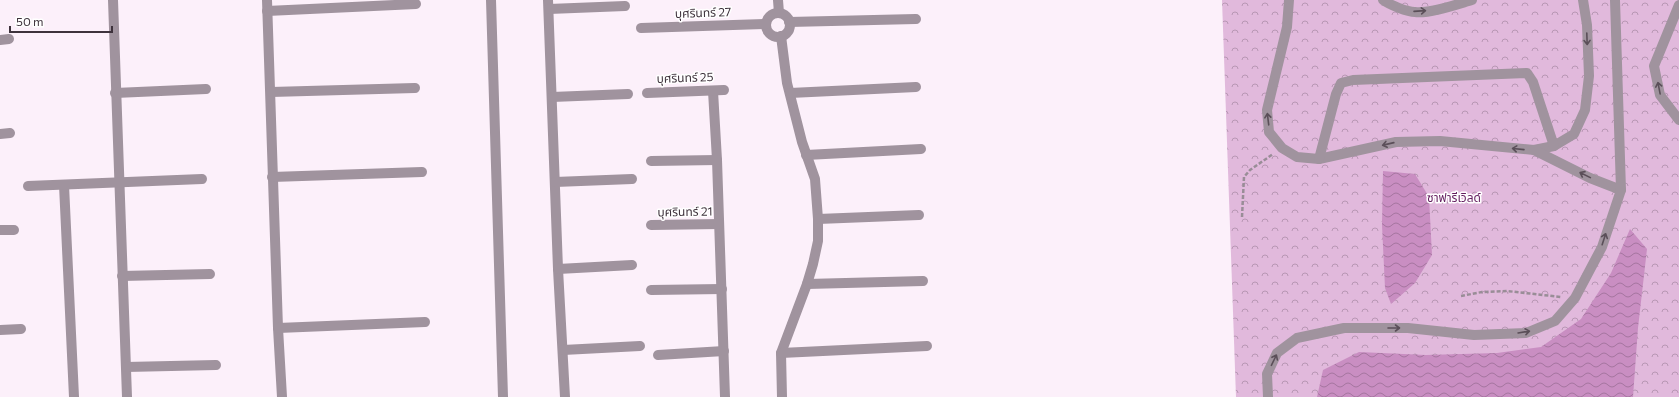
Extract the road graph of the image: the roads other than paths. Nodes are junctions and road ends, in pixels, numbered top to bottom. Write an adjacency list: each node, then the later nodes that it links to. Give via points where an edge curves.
1 (112, 0): 27 (street)
2 (267, 0): 14 (street)
3 (491, 0): 78 (street)
4 (778, 0): 15 (street)
5 (1289, 0): 37 (street, one-way to 5, via 1297,157 1282,148 1269,132 1267,110 1287,27)
6 (1383, 0): 7 (street, one-way to 7, via 1415,12 1445,8)
7 (1472, 0)
8 (1583, 0): 33 (street, one-way to 33, via 1589,76 1585,110 1574,134)
9 (1615, 0): 48 (street)
10 (416, 4): 14 (street)
11 (549, 4): 13 (street); 31 (street)
12 (1679, 5): 32 (street, one-way to 12, via 1660,95 1654,66)
13 (625, 6)
14 (267, 11): 26 (street)
15 (779, 13): 17 (street); 18 (street, via 770,16)
16 (916, 19): 17 (street)
17 (789, 22): 20 (street, via 787,31)
18 (766, 24): 19 (street, บุศรินทร์ 27); 20 (street, via 769,33)
19 (641, 28)
20 (780, 36): 29 (street)
21 (916, 87): 29 (street)
22 (415, 88): 26 (street)
23 (206, 90): 27 (street)
24 (724, 90): 25 (street, บุศรินทร์ 25)
25 (713, 91): 28 (street, บุศรินทร์ 25); 38 (street)
26 (271, 92): 41 (street)
27 (115, 93): 45 (street)
28 (647, 93)
29 (790, 93): 36 (street)
30 (628, 94): 31 (street)
31 (552, 97): 44 (street)
32 (1679, 120)
33 (1554, 146): 35 (street); 37 (street, via 1533,82 1527,73 1353,80 1341,83 1336,94)
34 (922, 149): 36 (street)
35 (1534, 150): 37 (street, one-way to 37, via 1440,141 1396,142); 48 (street, one-way to 35, via 1590,178)
36 (806, 155): 50 (street, via 815,179)
37 (1319, 159)
38 (717, 160): 39 (street); 51 (street)
39 (651, 161)
40 (422, 172): 41 (street)
41 (272, 177): 64 (street)
42 (202, 179): 45 (street)
43 (632, 179): 44 (street)
44 (555, 182): 56 (street)
45 (118, 183): 46 (street); 58 (street)
46 (64, 185): 47 (street); 75 (street)
47 (28, 186)
48 (1621, 190): 82 (street, one-way to 48, via 1267,374 1277,353 1298,338 1344,328 1408,328 1474,335 1526,333 1555,321 1575,298 1602,247)
49 (919, 215): 50 (street)
50 (818, 219): 60 (street, via 818,241)
51 (719, 224): 52 (street, บุศรินทร์ 21); 61 (street)
52 (651, 225)
53 (0, 230): 54 (street)
54 (14, 230)
55 (632, 265): 56 (street)
56 (558, 269): 69 (street)
57 (210, 274): 58 (street)
58 (122, 276): 74 (street)
59 (923, 281): 60 (street)
60 (807, 284): 71 (street)
61 (722, 289): 62 (street); 70 (street)
62 (651, 290)
63 (425, 322): 64 (street)
64 (278, 328): 77 (street)
65 (22, 329): 66 (street)
66 (0, 330)
67 (640, 346): 69 (street)
68 (927, 346): 71 (street)
69 (563, 350): 79 (street)
70 (724, 351): 72 (street); 80 (street)
71 (781, 353): 81 (street)
72 (658, 355)
73 (216, 365): 74 (street)
74 (126, 367): 76 (street)
75 (74, 397)
76 (127, 397)
77 (282, 397)
78 (503, 397)
79 (565, 397)
80 (725, 397)
81 (782, 397)
82 (1268, 397)

